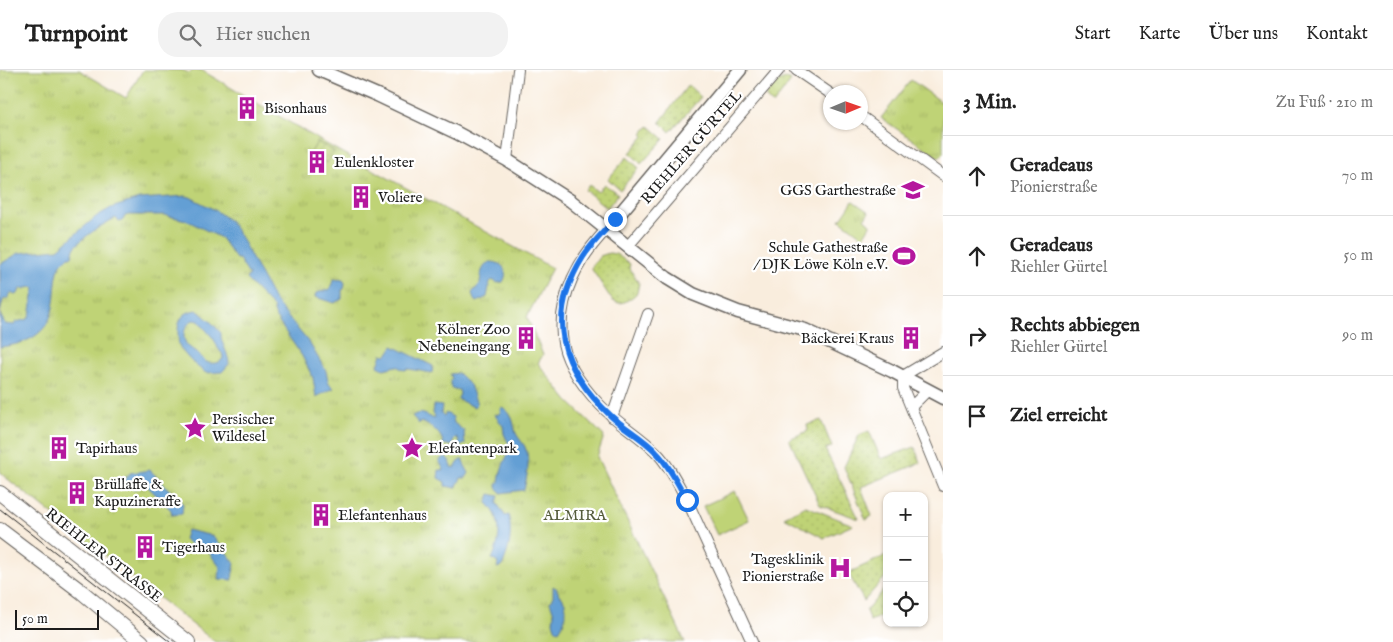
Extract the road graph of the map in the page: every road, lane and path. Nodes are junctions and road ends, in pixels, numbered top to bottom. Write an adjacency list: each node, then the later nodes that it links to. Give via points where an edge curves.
1 (318, 70): 8 (street, via 377,95)
2 (518, 70): 8 (street)
3 (740, 70): 10 (street, RIEHLER GÜRTEL)
4 (779, 70): 11 (street, RIEHLER GÜRTEL)
5 (796, 70): 6 (street)
6 (823, 89)
7 (868, 122): 9 (street)
8 (507, 160): 10 (street)
9 (943, 176)
10 (606, 230): 11 (street); 18 (street, RIEHLER GÜRTEL, via 586,254 572,279 562,314 562,336 569,360 578,375)
11 (628, 246): 14 (street, via 667,278 693,294 738,312 806,330)
12 (648, 314): 18 (street)
13 (943, 352): 14 (street)
14 (903, 376): 15 (street); 17 (street, via 903,388)
15 (928, 390): 16 (street); 17 (street)
16 (943, 398)
17 (911, 407): 19 (street)
18 (612, 417): 24 (street, RIEHLER GÜRTEL, via 656,452 677,481)
19 (943, 486)
20 (0, 493): 23 (main road, RIEHLER STRASSE)
21 (0, 530): 22 (main road)
22 (142, 642)
23 (188, 642)
24 (752, 642)

